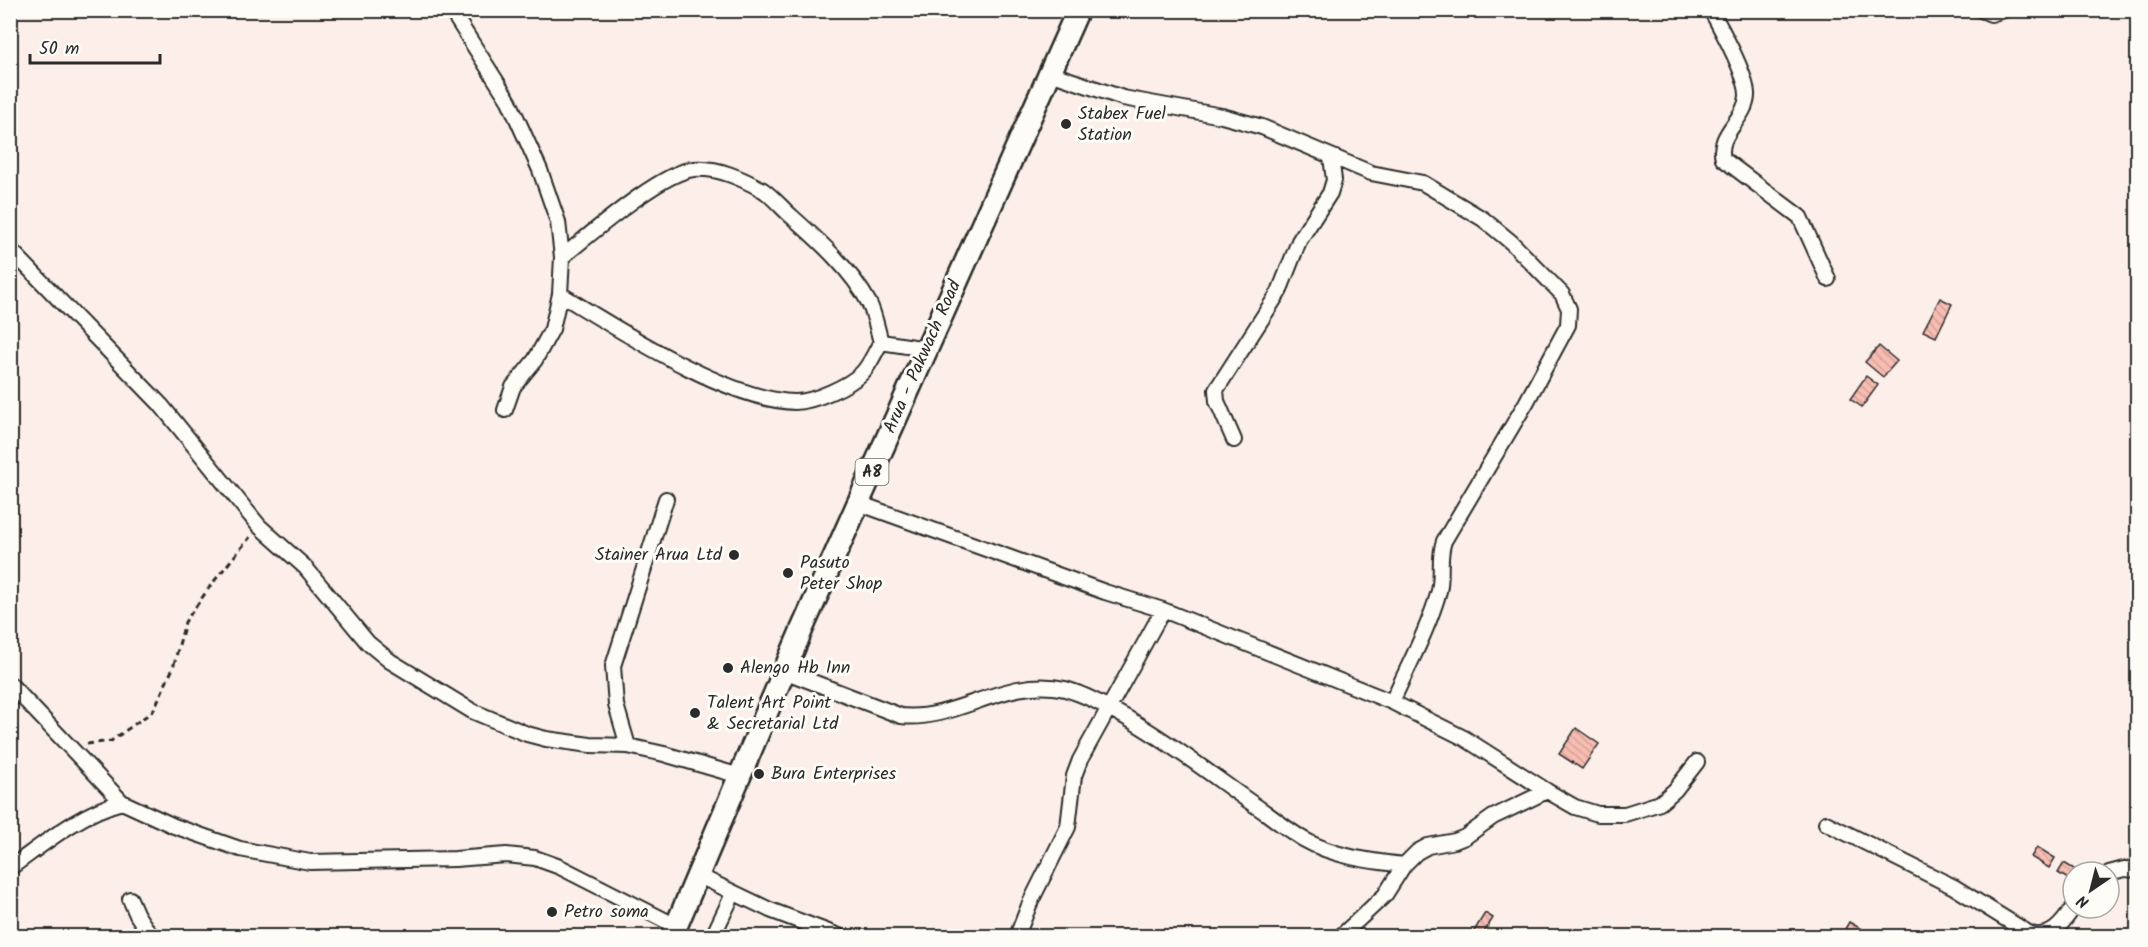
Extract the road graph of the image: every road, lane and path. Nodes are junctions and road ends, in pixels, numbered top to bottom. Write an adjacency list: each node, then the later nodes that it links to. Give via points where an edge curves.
1 (451, 10): 9 (street, via 509,100 550,196)
2 (1078, 10): 6 (main road, Arua - Pakwach Road / A8)
3 (1711, 10): 10 (street, via 1744,81 1747,96 1722,142 1723,159 1800,217)
4 (1981, 10): 5 (street, via 1989,14)
5 (2004, 10)
6 (1050, 73): 7 (street, via 1123,98 1263,127); 13 (main road, Arua - Pakwach Road / A8)
7 (1331, 157): 15 (street, via 1334,180 1330,193 1299,241 1279,292 1216,390); 22 (street, via 1371,173 1423,183 1483,219 1536,266 1562,294 1569,309 1568,325 1444,541 1438,593)
8 (10, 249): 18 (street, via 161,405)
9 (562, 257): 11 (street); 12 (street, via 626,206 679,173 693,169 718,171 765,192 828,251 869,304)
10 (1828, 279)
11 (560, 294): 12 (street, via 682,364 743,392 778,400 797,402 843,386 861,374); 14 (street, via 552,329 513,387)
12 (881, 342): 13 (street)
13 (927, 349): 17 (main road, Arua - Pakwach Road / A8)
14 (505, 410)
15 (1234, 440)
16 (666, 499): 25 (street, via 613,666 616,705)
17 (858, 503): 19 (street); 20 (main road, Arua - Pakwach Road / A8)
18 (259, 526): 24 (path, via 185,622 173,668 153,711 111,741); 25 (street, via 304,567 369,643 429,686 472,711 527,734 590,745)
19 (1164, 610): 22 (street); 23 (street)
20 (784, 671): 23 (street, via 901,716 932,715 975,700 1050,686); 27 (main road, Arua - Pakwach Road / A8)
21 (10, 684): 24 (street)
22 (1392, 702): 28 (street, via 1464,738)
23 (1110, 708): 31 (street, via 1161,737 1304,839 1341,855); 43 (street, via 1077,768 1068,827)
24 (69, 746): 29 (street)
25 (628, 746): 27 (street)
26 (1697, 762): 28 (street, via 1660,803 1625,813 1598,814 1575,807)
27 (740, 776): 35 (main road, Arua - Pakwach Road / A8)
28 (1547, 791): 31 (street, via 1492,817 1465,837 1428,846)
29 (122, 802): 32 (street, via 96,810); 39 (street, via 240,849 310,862 506,855 535,858 560,867)
30 (1826, 823): 38 (street, via 1954,887 2030,934 2051,932)
31 (1404, 865): 44 (street, via 1385,895)
32 (10, 868)
33 (2121, 870): 34 (street)
34 (2138, 870)
35 (698, 875): 36 (street); 39 (main road, Arua - Pakwach Road / A8)
36 (733, 894): 41 (street); 42 (street)
37 (130, 899): 40 (street)
38 (2065, 920)
39 (674, 931)
40 (151, 936)
41 (713, 936)
42 (839, 936)
43 (1017, 936)
44 (1341, 936)

